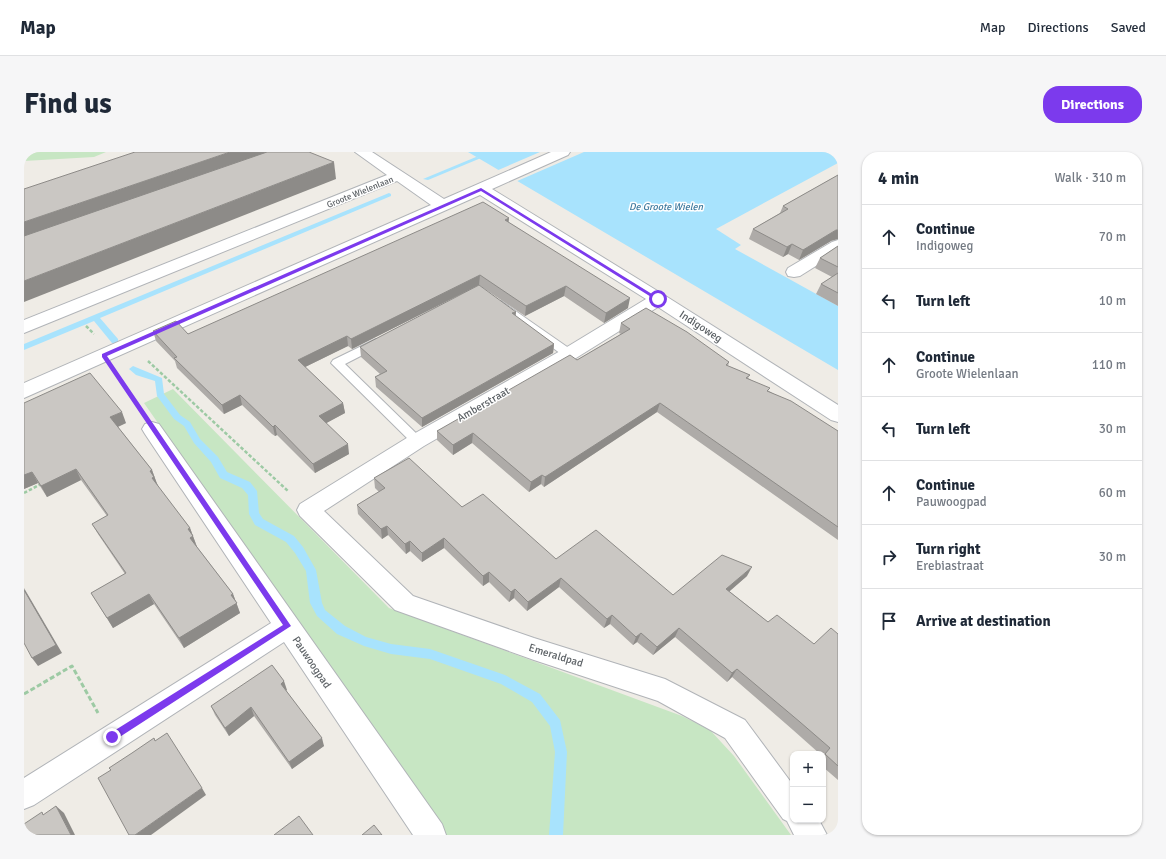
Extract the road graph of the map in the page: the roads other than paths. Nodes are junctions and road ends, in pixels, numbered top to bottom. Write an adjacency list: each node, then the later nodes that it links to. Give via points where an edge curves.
1 (362, 152): 3 (street)
2 (563, 152): 4 (street)
3 (397, 176): 5 (street, Groote Wielenlaan); 10 (street, Groote Wielenlaan)
4 (481, 189): 5 (street); 9 (street, Indigoweg)
5 (444, 206): 13 (street)
6 (838, 245): 7 (street)
7 (794, 272)
8 (493, 298): 12 (lane)
9 (658, 299): 12 (street, Amberstraat); 14 (street, Indigoweg)
10 (24, 327)
11 (385, 338): 16 (lane, via 337,363)
12 (569, 354): 16 (street, Amberstraat)
13 (24, 391)
14 (838, 415)
15 (152, 429): 18 (street, Pauwoogpad)
16 (417, 441): 17 (street, Amberstraat)
17 (308, 510): 20 (street, Emeraldpad, via 404,603 534,649 665,691 735,729)
18 (288, 626): 19 (street); 22 (street, Pauwoogpad)
19 (24, 795)
20 (790, 805)
21 (803, 823): 23 (street)
22 (431, 835)
23 (812, 835)

